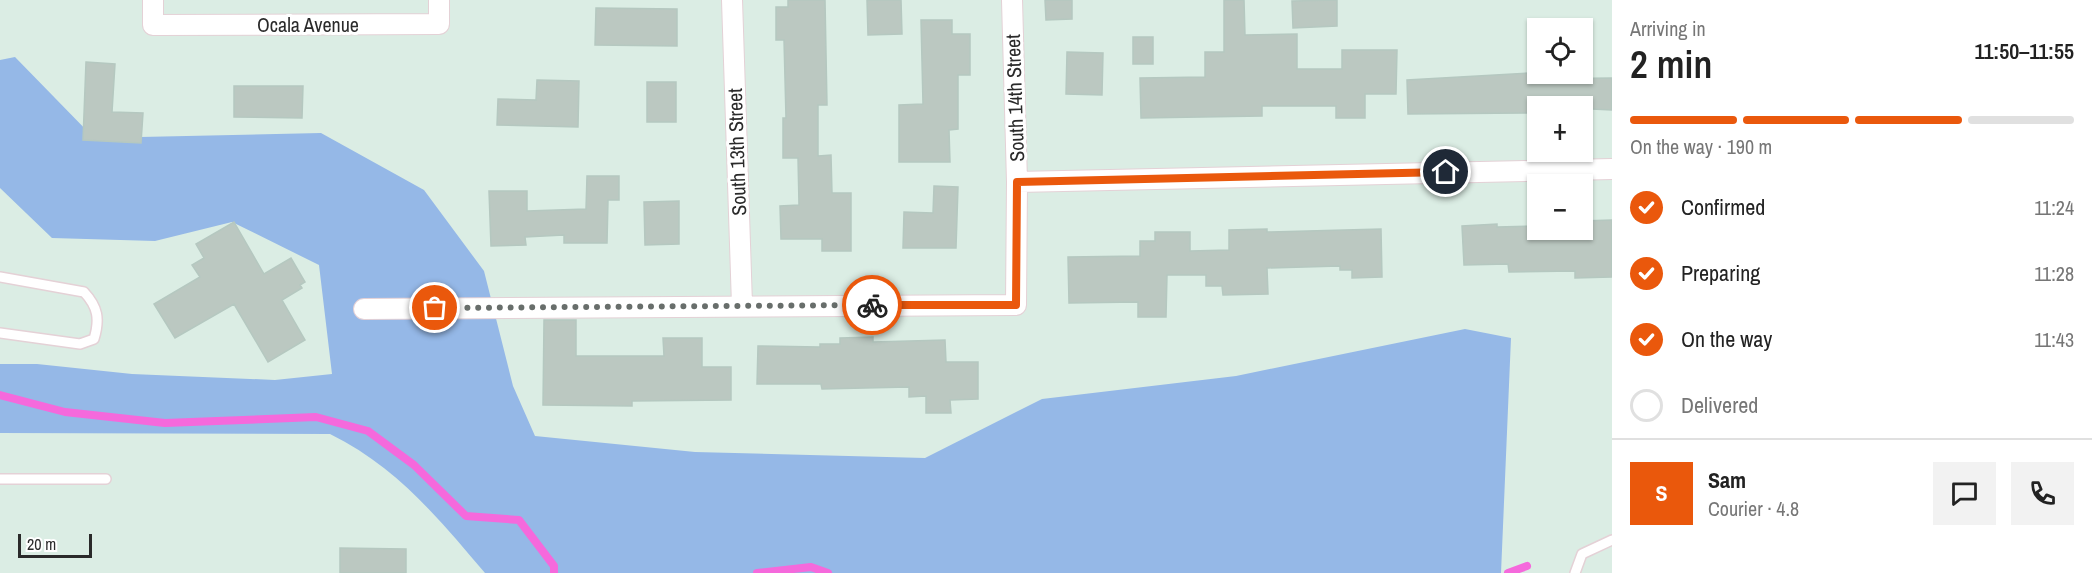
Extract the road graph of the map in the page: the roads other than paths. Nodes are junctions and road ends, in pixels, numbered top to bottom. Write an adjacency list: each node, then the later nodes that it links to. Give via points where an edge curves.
1 (153, 0): 2 (street, Ocala Avenue, via 153,25 439,24)
2 (439, 0)
3 (732, 0): 8 (street, South 13th Street)
4 (1012, 0): 6 (street, South 14th Street)
5 (1612, 169): 6 (street)
6 (1017, 182): 8 (street, South 14th Street, via 1016,305)
7 (0, 277): 10 (lane, via 84,292 93,301 98,326 94,339 80,345)
8 (742, 305): 9 (street)
9 (364, 309)
10 (0, 333)
11 (0, 479): 12 (lane)
12 (106, 479)
13 (1612, 540): 14 (lane, via 1581,554)
14 (1575, 573)

